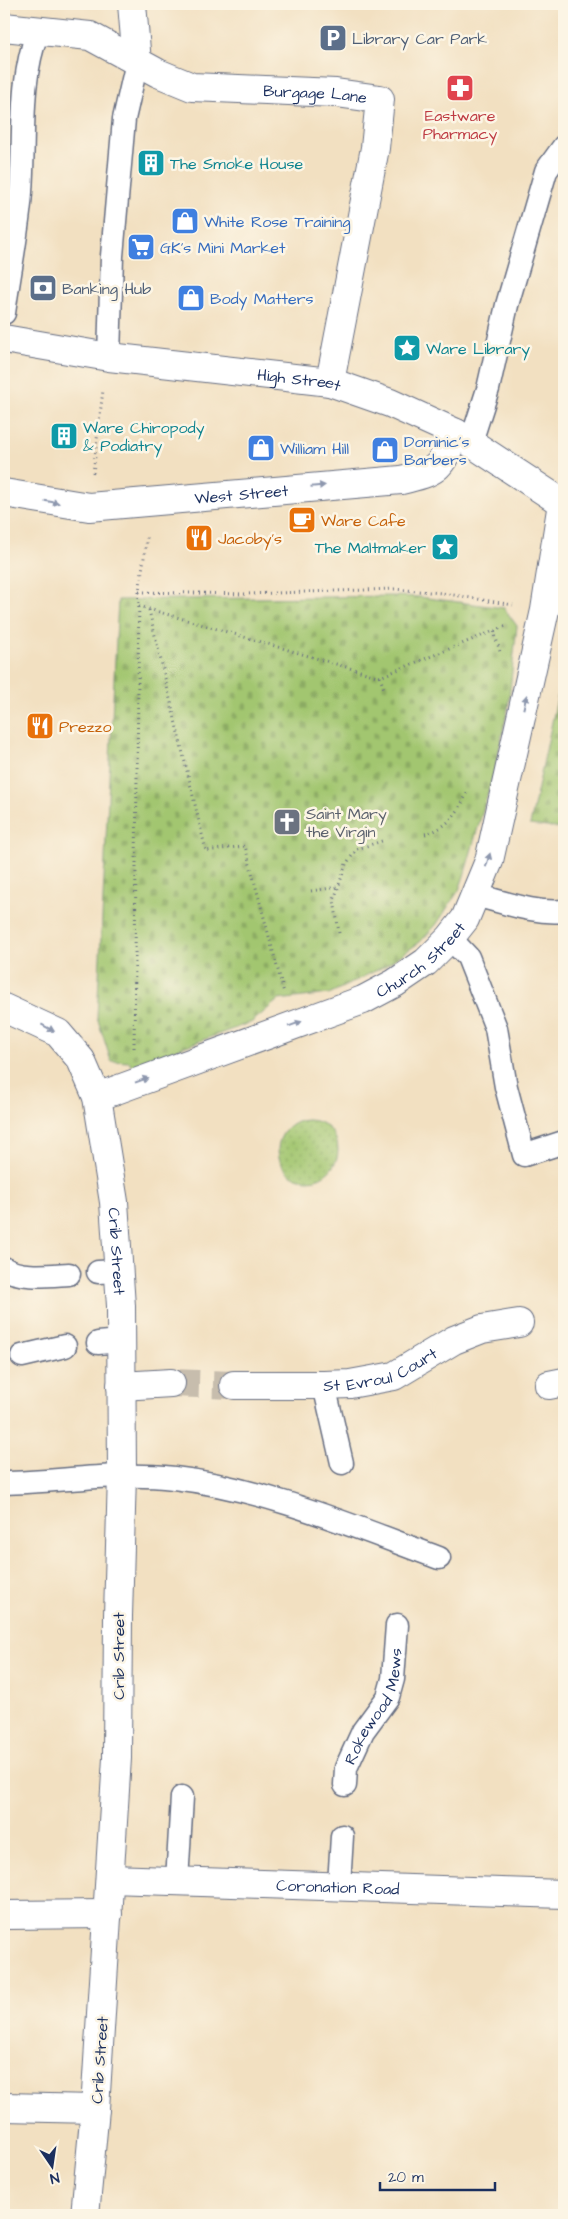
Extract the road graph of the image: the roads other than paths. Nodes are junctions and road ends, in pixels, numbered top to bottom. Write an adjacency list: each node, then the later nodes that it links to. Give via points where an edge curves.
1 (132, 4): 4 (street)
2 (4, 27): 3 (street, Burgage Lane)
3 (38, 30): 4 (street, Burgage Lane, via 90,36); 6 (lane, via 30,51 26,79 20,204)
4 (137, 62): 8 (lane, via 124,120 112,256); 9 (street, Burgage Lane, via 192,87 336,93 380,99 375,148)
5 (564, 146): 10 (lane, via 546,171 507,305 488,389)
6 (4, 314)
7 (4, 338): 8 (street, High Street)
8 (109, 357): 9 (street, High Street)
9 (330, 382): 10 (street, High Street, via 390,402)
10 (464, 437): 11 (street, West Street, one-way to 10, via 89,507 401,480 428,474 441,465); 12 (street, High Street)
11 (4, 493)
12 (563, 503): 13 (street, Church Street, one-way to 12, via 489,861 546,610)
13 (475, 895): 14 (lane, via 551,913); 15 (street, Church Street, via 465,919)
14 (564, 911)
15 (450, 938): 17 (street, Church Street, one-way to 15, via 363,1000 426,962); 18 (lane, via 468,957 496,1028 506,1087 524,1155)
16 (4, 1008): 17 (street, one-way to 17, via 58,1033 81,1060)
17 (97, 1097): 27 (street, Crib Street, via 114,1202 108,1271 110,1342)
18 (564, 1142)
19 (4, 1268): 20 (lane, via 18,1273)
20 (69, 1274)
21 (519, 1323): 26 (street, St Evroul Court, via 482,1329 454,1340 394,1376)
22 (65, 1346): 23 (lane)
23 (22, 1356)
24 (171, 1383): 27 (street)
25 (234, 1385): 26 (street, St Evroul Court)
26 (324, 1385): 28 (lane)
27 (121, 1386): 29 (street, Crib Street)
28 (342, 1463)
29 (122, 1475): 30 (lane); 31 (lane, via 174,1478 228,1487 331,1518); 36 (street, Crib Street, via 117,1758)
30 (4, 1483)
31 (439, 1558)
32 (397, 1624): 33 (lane, Rokewood Mews, via 393,1679 388,1697 363,1731 346,1768)
33 (345, 1785)
34 (182, 1797): 37 (lane)
35 (342, 1836): 38 (lane)
36 (110, 1879): 37 (street, Coronation Road); 40 (street, Crib Street)
37 (176, 1881): 38 (street, Coronation Road)
38 (339, 1886): 39 (street, Coronation Road)
39 (564, 1894)
40 (108, 1914): 41 (street); 43 (street, Crib Street)
41 (4, 1915)
42 (4, 2107): 43 (street)
43 (95, 2109): 44 (street, Crib Street)
44 (85, 2215)

